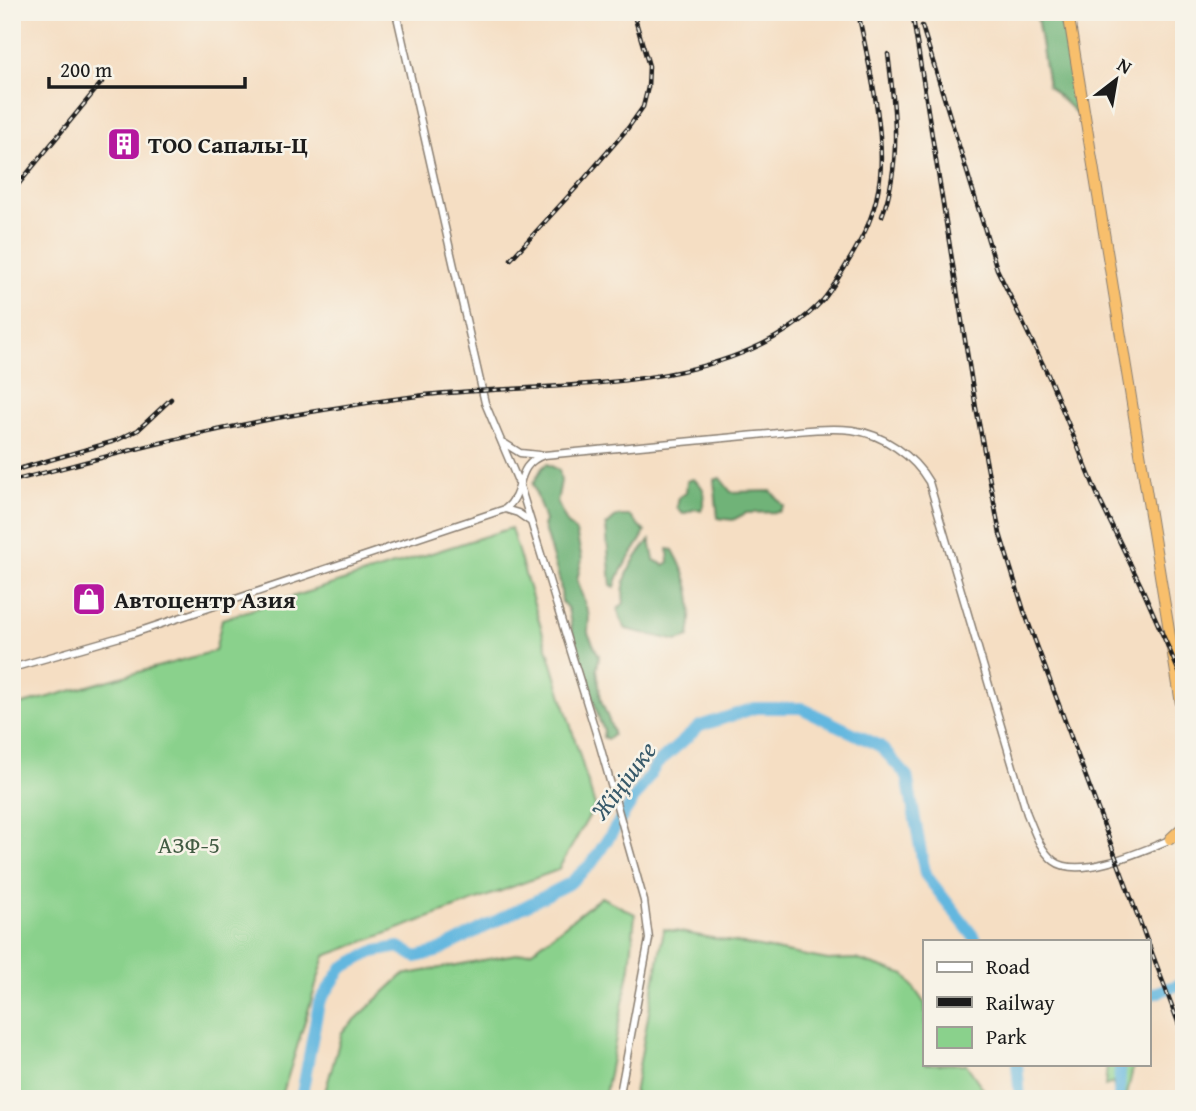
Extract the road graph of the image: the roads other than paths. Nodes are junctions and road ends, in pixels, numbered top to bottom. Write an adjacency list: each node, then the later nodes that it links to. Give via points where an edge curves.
1 (396, 12): 3 (street, via 485,403)
2 (1068, 12): 9 (highway)
3 (502, 442): 4 (street, via 520,453); 5 (street)
4 (544, 455): 5 (street, via 528,464); 12 (street, via 852,430 889,443 921,467 929,482 1027,814 1043,850 1071,868 1116,859)
5 (520, 486): 6 (street); 7 (street)
6 (505, 509): 7 (street); 8 (street, via 134,633)
7 (531, 522): 13 (street, via 644,901 649,939)
8 (12, 668)
9 (1184, 722)
10 (1184, 826): 12 (highway)
11 (1184, 834): 12 (street)
12 (1170, 839)
13 (619, 1099)

